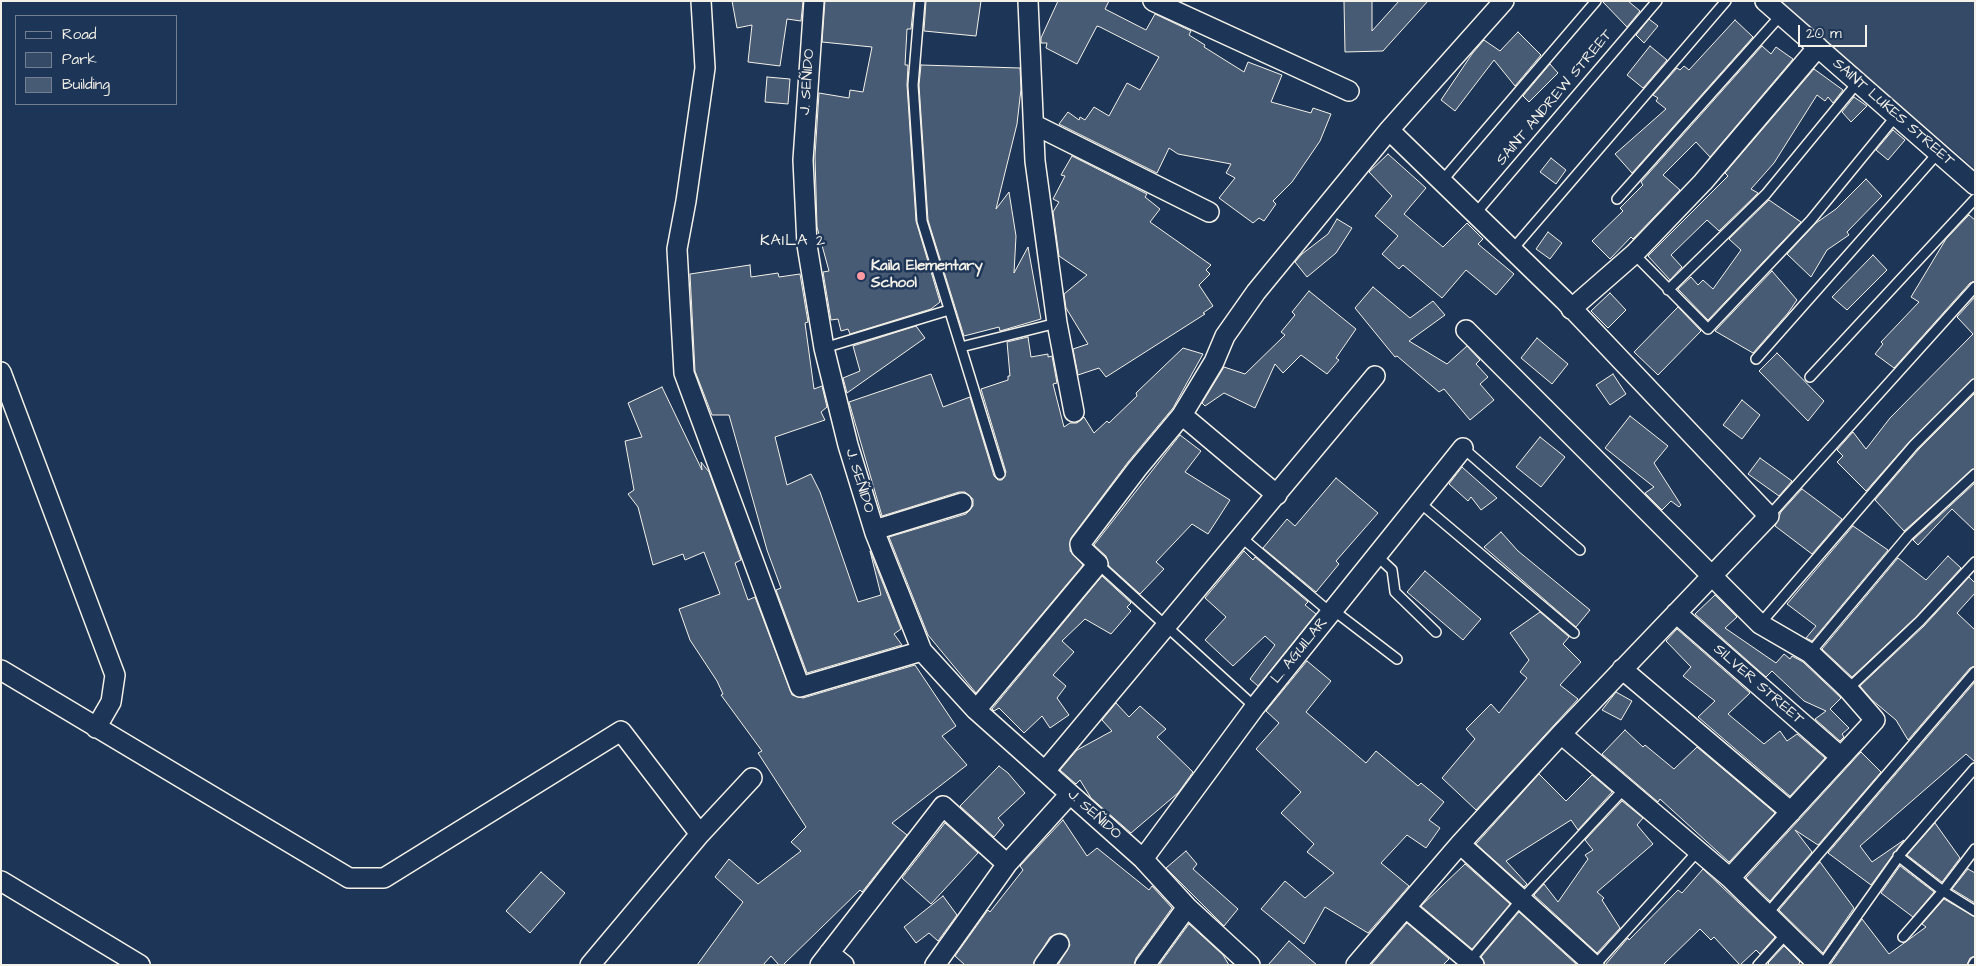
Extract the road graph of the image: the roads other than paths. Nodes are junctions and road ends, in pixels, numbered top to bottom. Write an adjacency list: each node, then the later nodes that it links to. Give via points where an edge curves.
1 (701, 1): 62 (street, via 705,68 677,248 684,373 800,687)
2 (814, 1): 34 (street, J. SEÑIDO, via 803,160 807,245)
3 (920, 1): 30 (lane, via 913,86 922,221)
4 (1028, 1): 16 (street)
5 (1154, 1): 14 (street)
6 (1504, 1): 17 (street)
7 (1596, 1): 19 (lane)
8 (1656, 1): 24 (lane, SAINT ANDREW STREET)
9 (1726, 1): 25 (lane)
10 (1765, 1): 11 (street, SAINT LUKES STREET)
11 (1781, 15): 12 (street, SAINT LUKES STREET); 21 (lane)
12 (1818, 47): 13 (street, SAINT LUKES STREET); 26 (street, via 1703,182)
13 (1858, 82): 15 (street, SAINT LUKES STREET); 28 (lane, via 1766,194)
14 (1349, 91)
15 (1896, 116): 18 (street, SAINT LUKES STREET); 28 (lane, via 1811,220 1708,328)
16 (1035, 125): 23 (street); 31 (street, via 1035,161)
17 (1389, 130): 19 (street); 41 (street, via 1256,292 1225,336 1214,362)
18 (1938, 153): 20 (street, SAINT LUKES STREET); 35 (lane)
19 (1442, 181): 24 (street)
20 (1975, 185)
21 (1617, 199)
22 (1975, 199): 38 (lane)
23 (1209, 212)
24 (1475, 214): 25 (street)
25 (1512, 250): 29 (street)
26 (1634, 254): 28 (lane); 29 (street)
27 (1975, 287): 48 (lane)
28 (1668, 290)
29 (1571, 309): 48 (street)
30 (949, 310): 33 (lane); 34 (lane)
31 (1057, 322): 33 (lane); 40 (street)
32 (1466, 330): 55 (street)
33 (960, 347): 43 (lane)
34 (824, 348): 49 (street, J. SEÑIDO, via 848,445)
35 (1756, 359)
36 (1, 372): 71 (street, via 115,675 111,702)
37 (1375, 376): 45 (street)
38 (1810, 377)
39 (1975, 384): 58 (lane, via 1914,445)
40 (1074, 412)
41 (1182, 415): 45 (street); 54 (street, via 1080,544)
42 (1463, 448): 46 (street, L. AGUILAR); 51 (lane)
43 (1000, 474)
44 (1975, 474): 63 (lane, via 1908,536)
45 (1277, 495): 50 (street)
46 (1419, 502): 52 (street, L. AGUILAR); 61 (lane)
47 (962, 504): 49 (street, via 881,528)
48 (1769, 516): 55 (street)
49 (875, 533): 62 (street, J. SEÑIDO)
50 (1242, 538): 56 (lane); 59 (street)
51 (1580, 550)
52 (1376, 555): 56 (street, L. AGUILAR); 60 (lane, via 1392,570 1395,592)
53 (1975, 562): 68 (lane, via 1920,621)
54 (1098, 564): 59 (lane); 70 (street)
55 (1712, 574): 57 (street); 58 (street)
56 (1332, 611): 64 (lane); 69 (street, L. AGUILAR)
57 (1676, 613): 65 (street); 73 (street, SILVER STREET)
58 (1760, 624): 63 (street)
59 (1165, 626): 69 (lane); 75 (street)
60 (1436, 632)
61 (1574, 633)
62 (922, 651): 70 (street, J. SEÑIDO)
63 (1810, 653): 68 (street)
64 (1397, 659)
65 (1622, 669): 72 (street); 79 (street)
66 (1, 670): 71 (street)
67 (1975, 672): 94 (lane)
68 (1848, 689): 73 (street, via 1874,720)
69 (1255, 707): 85 (street, L. AGUILAR)
70 (976, 710): 75 (street, J. SEÑIDO)
71 (96, 728): 80 (street, via 349,878 384,878 621,731)
72 (1561, 734): 77 (street); 81 (street)
73 (1841, 757): 79 (street)
74 (1975, 768): 84 (lane)
75 (1045, 771): 78 (street, J. SEÑIDO)
76 (752, 778): 80 (street)
77 (1625, 788): 83 (street); 90 (lane)
78 (1070, 794): 85 (street, J. SEÑIDO); 86 (street)
79 (1791, 812): 87 (street)
80 (700, 834): 101 (street)
81 (1460, 844): 90 (street); 92 (street)
82 (1975, 848): 89 (lane)
83 (1698, 851): 87 (street); 108 (lane)
84 (1898, 856): 89 (lane); 110 (lane)
85 (1143, 860): 91 (street, J. SEÑIDO)
86 (1007, 864): 98 (street, via 942,806); 103 (street)
87 (1730, 878): 94 (street)
88 (1, 881): 100 (street)
89 (1944, 891): 93 (lane); 96 (lane)
90 (1521, 900): 99 (lane); 108 (street)
91 (1187, 907): 105 (street); 106 (street, J. SEÑIDO)
92 (1406, 908): 99 (street); 107 (street)
93 (1975, 911)
94 (1767, 914): 95 (street)
95 (1787, 933): 109 (lane); 110 (street)
96 (1903, 937)
97 (1059, 944): 104 (street)
98 (824, 959): 102 (street)
99 (1470, 964)
100 (140, 965)
101 (590, 965)
102 (844, 965)
103 (935, 965)
104 (1044, 965)
105 (1145, 965)
106 (1250, 965)
107 (1356, 965)
108 (1594, 965)
109 (1758, 965)
110 (1820, 965)

